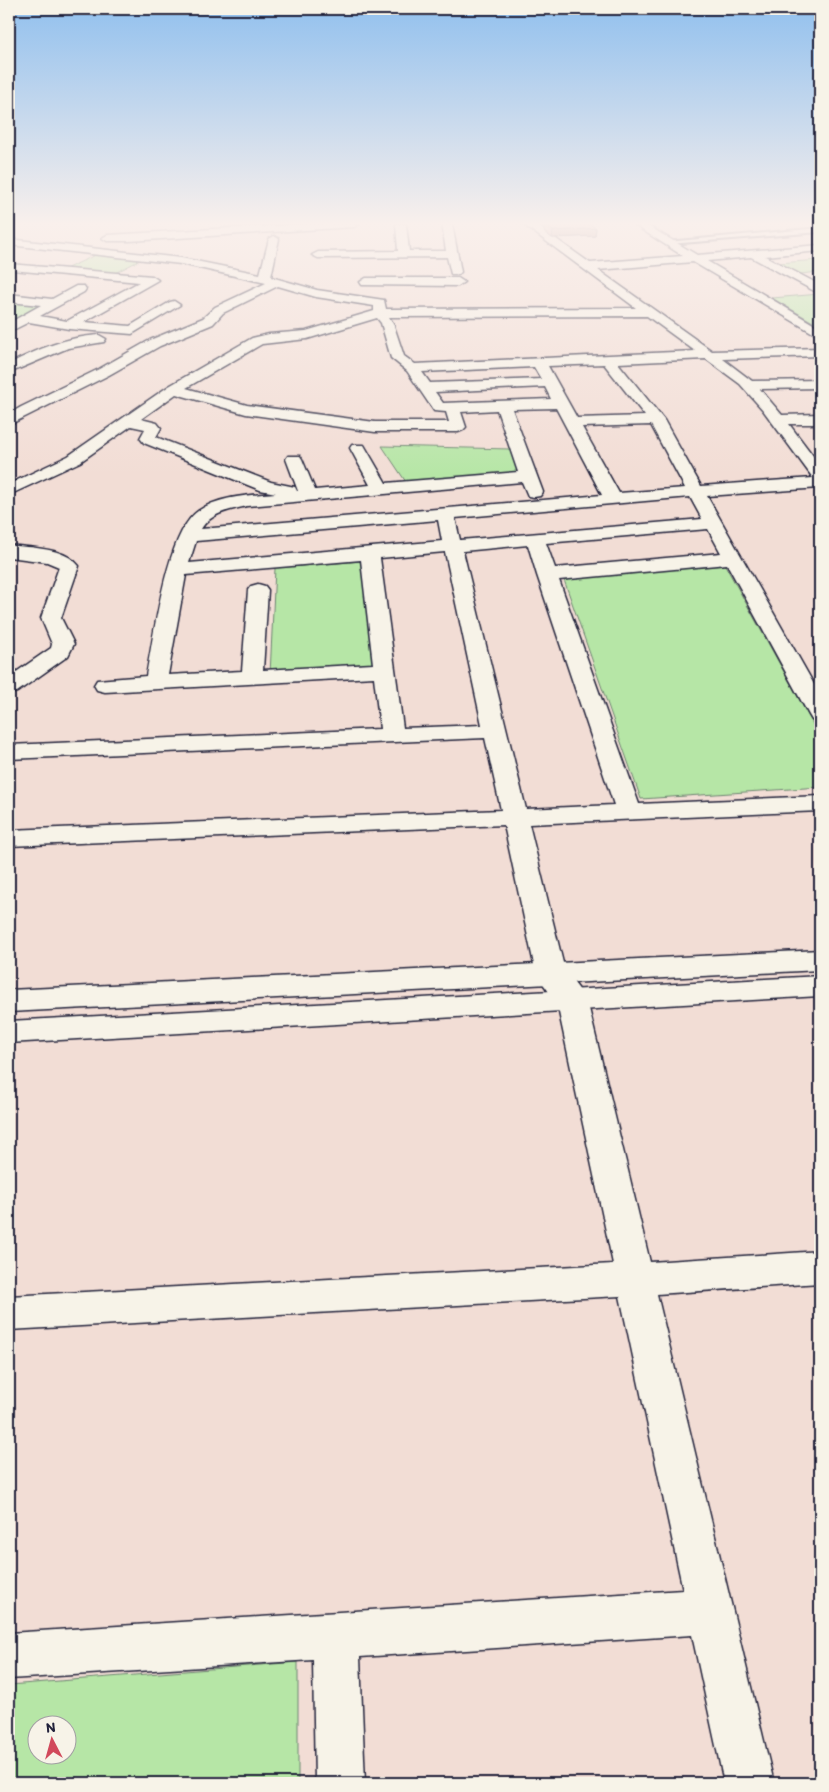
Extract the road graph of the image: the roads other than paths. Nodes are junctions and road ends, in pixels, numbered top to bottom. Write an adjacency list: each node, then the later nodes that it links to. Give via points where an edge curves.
1 (45, 308): 12 (street)
2 (101, 308): 13 (street)
3 (170, 308): 13 (street, via 132,330)
4 (223, 308): 16 (street, via 208,321)
5 (380, 308): 11 (street)
6 (430, 308): 11 (street)
7 (548, 308): 10 (street)
8 (644, 308): 10 (street)
9 (778, 308): 15 (street)
10 (650, 312): 18 (street)
11 (380, 313): 21 (street, via 398,358); 27 (street, via 307,335 257,341)
12 (26, 318): 13 (street); 14 (street)
13 (69, 325)
14 (9, 328)
15 (820, 333)
16 (155, 343): 22 (street, via 106,338 74,340); 32 (street)
17 (820, 352): 18 (street)
18 (709, 355): 19 (street); 25 (street)
19 (608, 360): 20 (street); 33 (street)
20 (539, 364): 21 (street); 23 (street)
21 (412, 368): 26 (street)
22 (9, 369)
23 (549, 383): 26 (street); 28 (street)
24 (820, 384): 25 (street)
25 (749, 386): 34 (street)
26 (425, 388): 30 (street, via 439,408)
27 (174, 389): 30 (street, via 246,409 386,428 458,427); 35 (street)
28 (560, 403): 29 (street); 36 (street)
29 (503, 406): 30 (street); 39 (street)
30 (452, 408)
31 (820, 419): 34 (street)
32 (9, 420)
33 (656, 420): 36 (street); 44 (street)
34 (778, 420): 40 (street)
35 (127, 421): 43 (street, via 74,459); 46 (street, via 152,426 150,440 266,486)
36 (571, 423): 47 (street)
37 (358, 448): 42 (street)
38 (294, 459): 46 (street)
39 (528, 476): 42 (street); 48 (street)
40 (820, 476)
41 (820, 483): 44 (street)
42 (381, 489): 45 (street)
43 (9, 490)
44 (697, 492): 47 (street); 51 (street)
45 (334, 493): 46 (street); 50 (street)
46 (308, 495): 52 (street, via 248,500 216,508 198,520)
47 (613, 499): 48 (street)
48 (538, 505): 49 (street)
49 (445, 513): 50 (street); 54 (street)
50 (346, 521): 52 (street)
51 (714, 522): 53 (street); 57 (street)
52 (188, 536): 58 (street)
53 (535, 538): 54 (street); 59 (street)
54 (452, 546): 56 (street); 67 (street)
55 (9, 551): 65 (street, via 55,558 69,566 52,609 51,619 63,644 60,651)
56 (370, 553): 58 (street); 61 (street)
57 (733, 558): 59 (street); 66 (street)
58 (178, 570): 63 (street)
59 (548, 575): 71 (street)
60 (258, 590): 62 (street)
61 (384, 670): 62 (street); 68 (street)
62 (252, 678): 63 (street)
63 (156, 683): 64 (street)
64 (105, 685)
65 (9, 687)
66 (820, 715)
67 (495, 731): 68 (street); 72 (street)
68 (392, 736): 69 (street)
69 (9, 752)
70 (820, 804): 71 (street)
71 (629, 812): 72 (street)
72 (514, 817): 73 (street); 76 (street)
73 (9, 838)
74 (820, 960): 76 (street)
75 (820, 986): 76 (street)
76 (562, 987): 77 (street); 78 (street); 80 (street)
77 (9, 1002)
78 (9, 1032)
79 (820, 1267): 80 (street)
80 (635, 1279): 81 (street); 82 (street)
81 (9, 1313)
82 (710, 1611): 83 (street); 86 (street)
83 (336, 1635): 84 (street); 85 (street)
84 (9, 1656)
85 (340, 1783)
86 (749, 1783)

